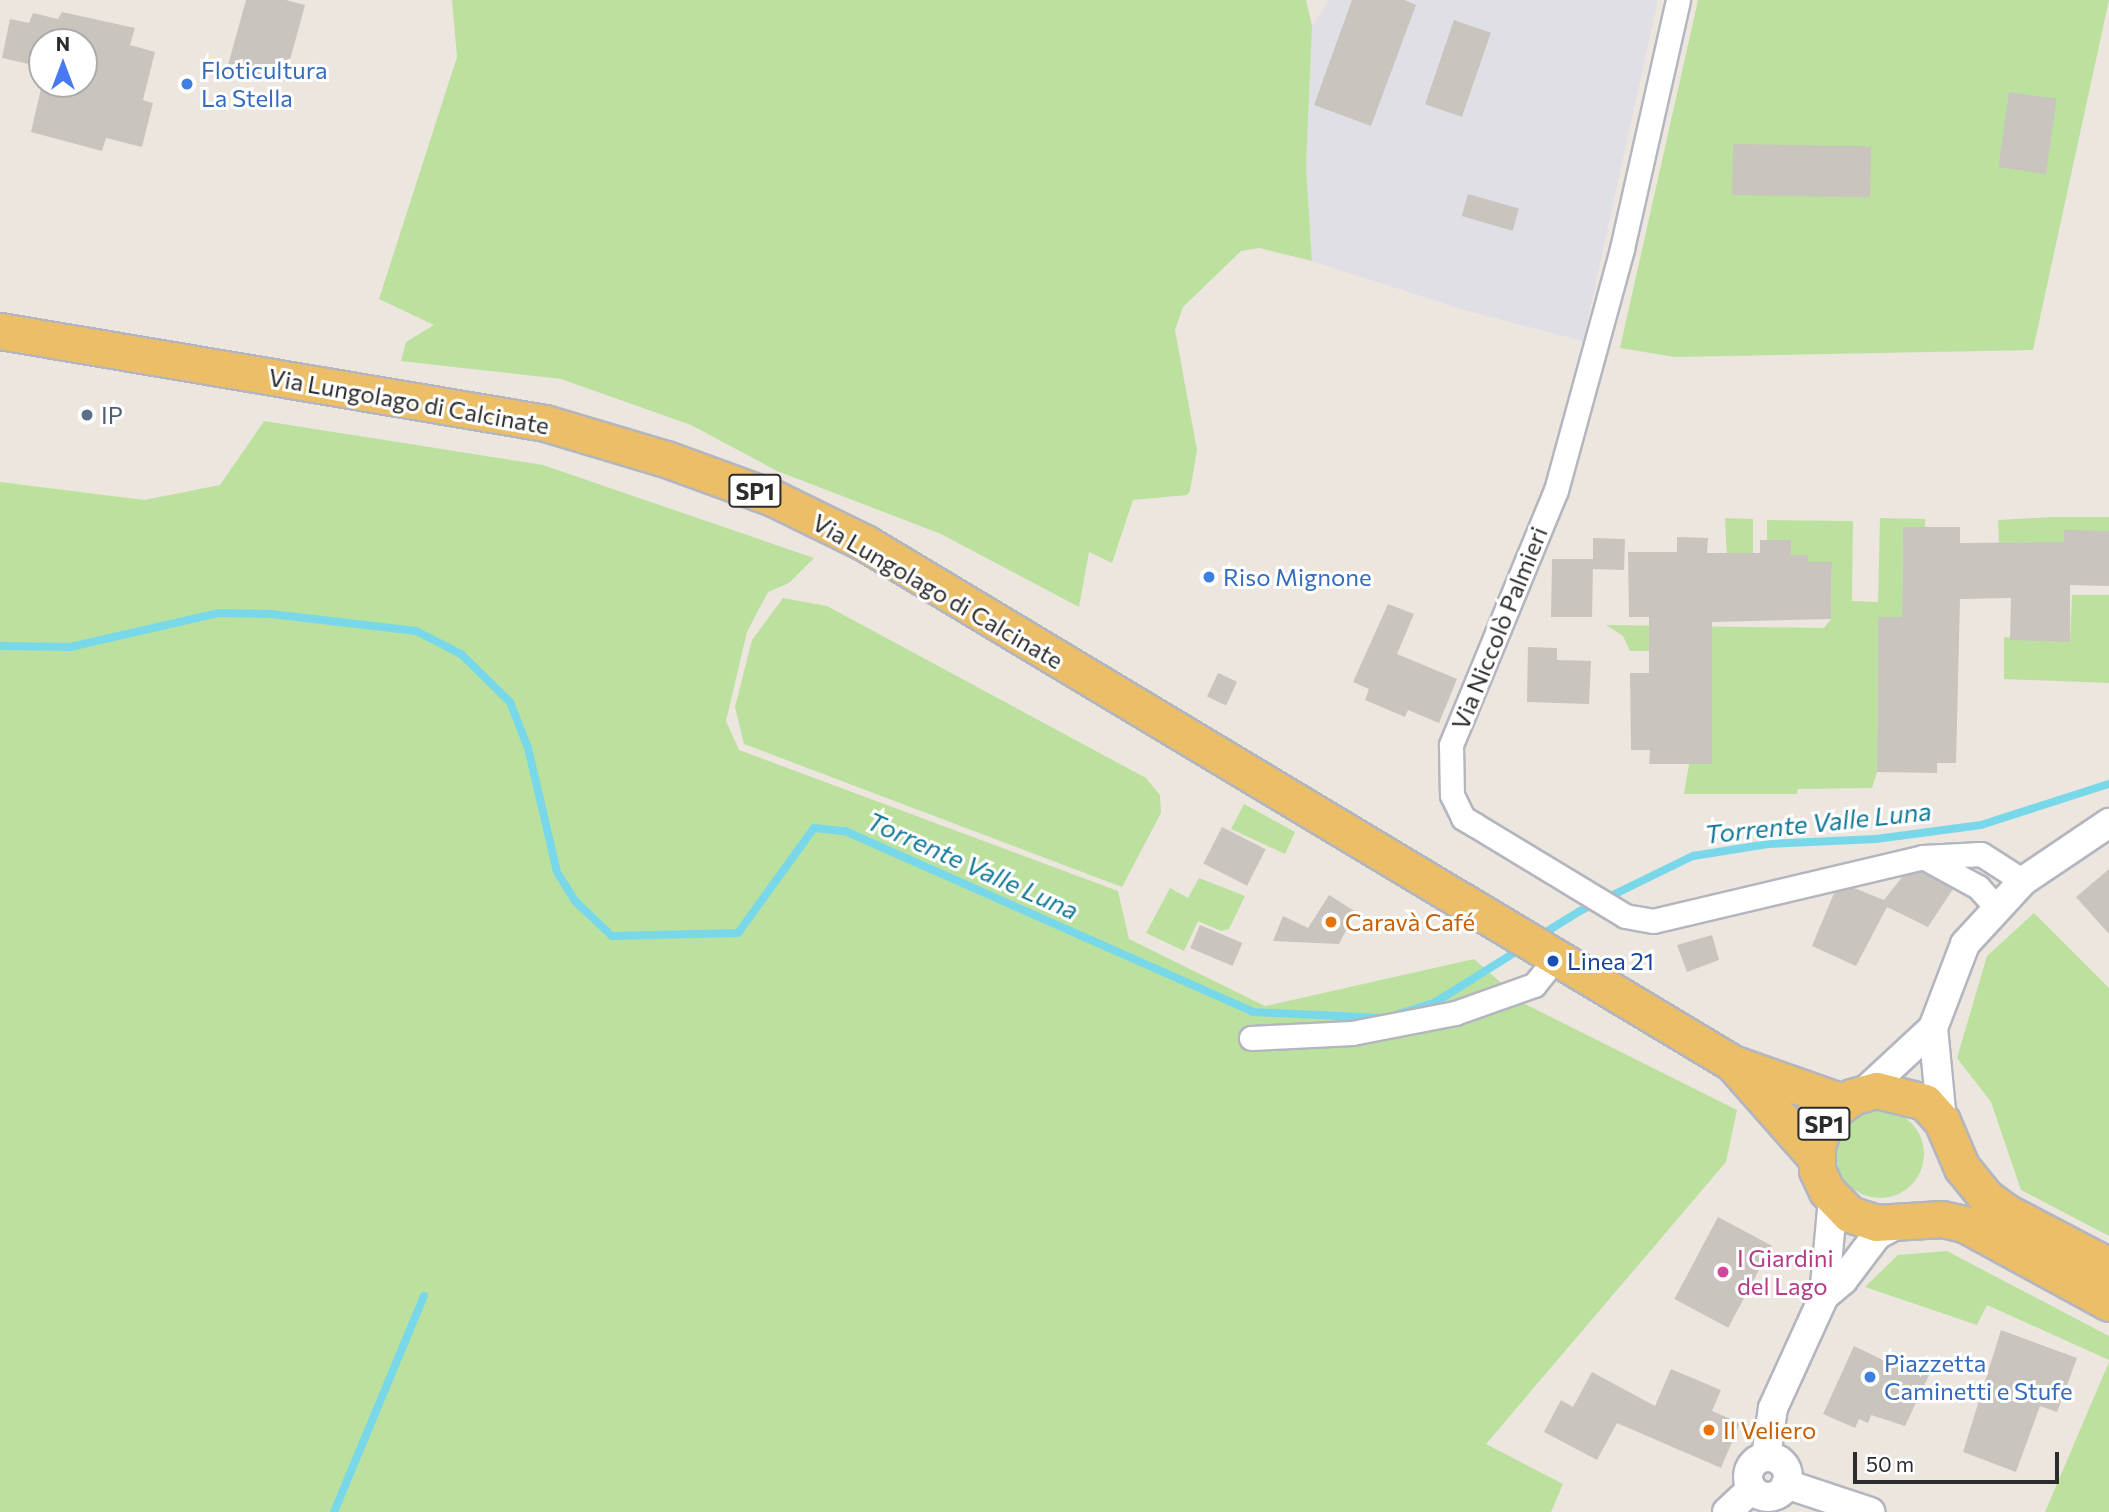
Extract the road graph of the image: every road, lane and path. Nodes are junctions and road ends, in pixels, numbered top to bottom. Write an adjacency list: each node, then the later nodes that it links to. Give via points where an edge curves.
1 (1678, 0): 4 (street, Via Niccolò Palmieri, via 1622,249 1556,490 1451,745 1452,795 1463,818 1625,916 1653,921)
2 (0, 331): 7 (main road, Via Lungolago di Calcinate / SP1, via 545,423 666,459 773,498 865,543)
3 (2109, 822): 5 (street)
4 (1923, 857): 5 (street, Via Niccolò Palmieri, via 1980,855); 6 (street, via 1978,887)
5 (2023, 881): 6 (street)
6 (1996, 907): 8 (street, via 1965,944)
7 (1554, 955): 9 (street, via 1534,985 1455,1013 1352,1033); 10 (main road, SP1)
8 (1933, 1028): 11 (street); 12 (street)
9 (1251, 1038)
10 (1732, 1063): 11 (main road, SP1); 13 (main road, SP1)
11 (1853, 1098): 12 (main road, SP1, via 1889,1090 1925,1102); 13 (main road, SP1, via 1827,1115)
12 (1942, 1121): 16 (main road, SP1, via 1951,1149 1985,1196 2006,1212)
13 (1816, 1158): 14 (main road, SP1, via 1822,1183)
14 (1833, 1199): 15 (main road, SP1, via 1859,1220); 17 (street)
15 (1900, 1223): 17 (street, via 1877,1235 1843,1280); 18 (main road, SP1, via 1942,1220 1964,1224)
16 (2109, 1266)
17 (1824, 1296): 19 (street, via 1773,1408)
18 (2109, 1303)
19 (1766, 1457): 20 (street, via 1780,1460 1787,1468); 21 (street, via 1751,1465)
20 (1787, 1484): 21 (street, via 1768,1497); 23 (street)
21 (1752, 1489): 22 (street)
22 (1727, 1512)
23 (1870, 1512)

